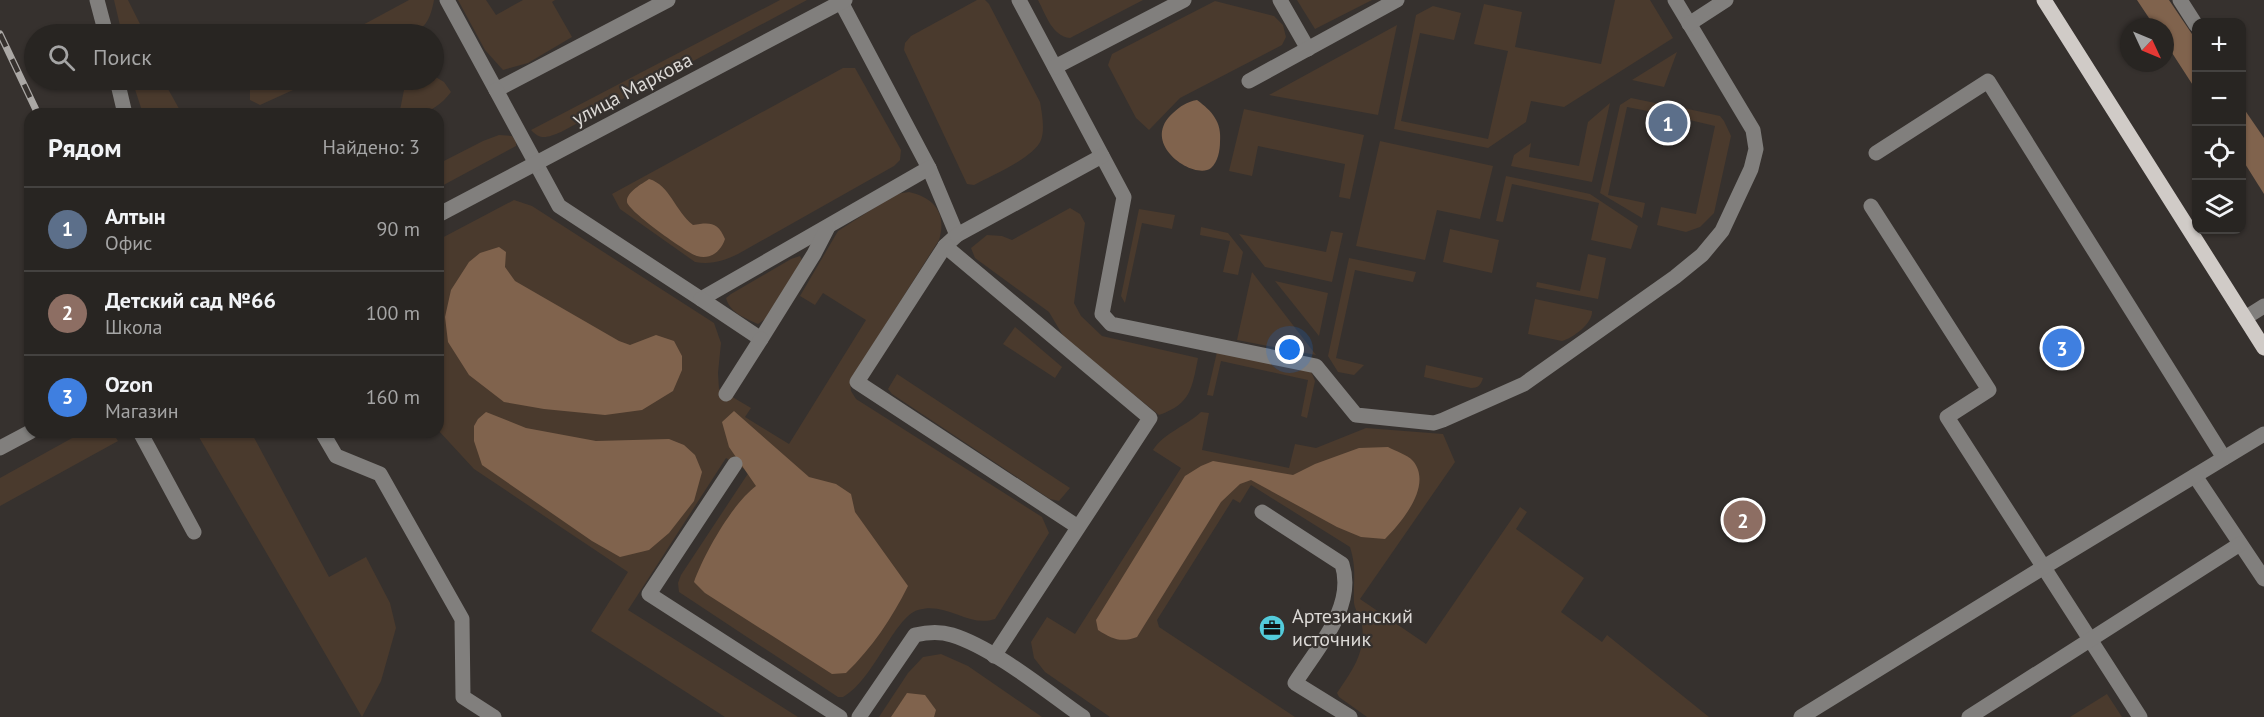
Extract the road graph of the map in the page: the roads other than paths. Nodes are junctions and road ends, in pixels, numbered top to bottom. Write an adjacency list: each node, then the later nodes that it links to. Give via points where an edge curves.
1 (97, 0): 14 (street)
2 (447, 0): 20 (street)
3 (668, 0): 20 (street)
4 (1019, 0): 17 (street)
5 (1184, 0): 17 (street)
6 (1280, 0): 16 (street)
7 (1397, 0): 16 (street)
8 (1675, 0): 15 (street)
9 (1726, 0): 15 (street)
10 (2044, 0): 33 (main road)
11 (2180, 0): 13 (street)
12 (843, 1): 24 (street, улица Маркова); 25 (street)
13 (2192, 19)
14 (103, 24)
15 (1689, 24): 23 (street, via 1753,130 1756,149 1751,168 1722,231 1675,278 1524,384 1434,423 1356,415 1316,366 1111,324 1102,314 1124,197)
16 (1308, 49): 18 (street)
17 (1055, 67): 23 (street)
18 (1249, 81)
19 (119, 90): 21 (street)
20 (496, 90): 24 (street)
21 (124, 108)
22 (1876, 153): 42 (street, via 1988,81)
23 (1102, 156): 29 (street)
24 (536, 164): 27 (street, улица Маркова); 31 (street, via 559,206)
25 (929, 168): 28 (street); 29 (street)
26 (1870, 207): 49 (street, via 1989,390 1947,417)
27 (444, 212)
28 (828, 227): 31 (street); 34 (street)
29 (957, 235): 30 (street)
30 (945, 246): 46 (street, via 1150,418); 46 (street, via 857,382)
31 (701, 299): 34 (street)
32 (2264, 306): 33 (street)
33 (2245, 318): 35 (main road)
34 (761, 339): 36 (street)
35 (2264, 348)
36 (726, 394)
37 (2264, 434): 42 (street)
38 (24, 435): 41 (street)
39 (143, 438): 47 (street)
40 (326, 438): 54 (street, via 336,456 380,474 462,619 463,697)
41 (0, 448)
42 (2224, 458): 44 (street)
43 (735, 464): 55 (street, via 650,594)
44 (2195, 476): 48 (street); 49 (street)
45 (1262, 512): 58 (street, via 1342,564 1346,586 1339,613 1295,682)
46 (1078, 527): 52 (street)
47 (195, 532)
48 (2240, 544): 50 (street); 51 (street)
49 (2044, 567): 51 (street); 59 (street)
50 (2264, 579)
51 (2090, 639): 53 (street); 60 (street)
52 (994, 656): 56 (street, via 951,634 931,631 915,635); 57 (street)
53 (1978, 715)
54 (494, 717)
55 (840, 717)
56 (859, 717)
57 (1083, 717)
58 (1350, 717)
59 (1801, 717)
60 (2140, 717)

